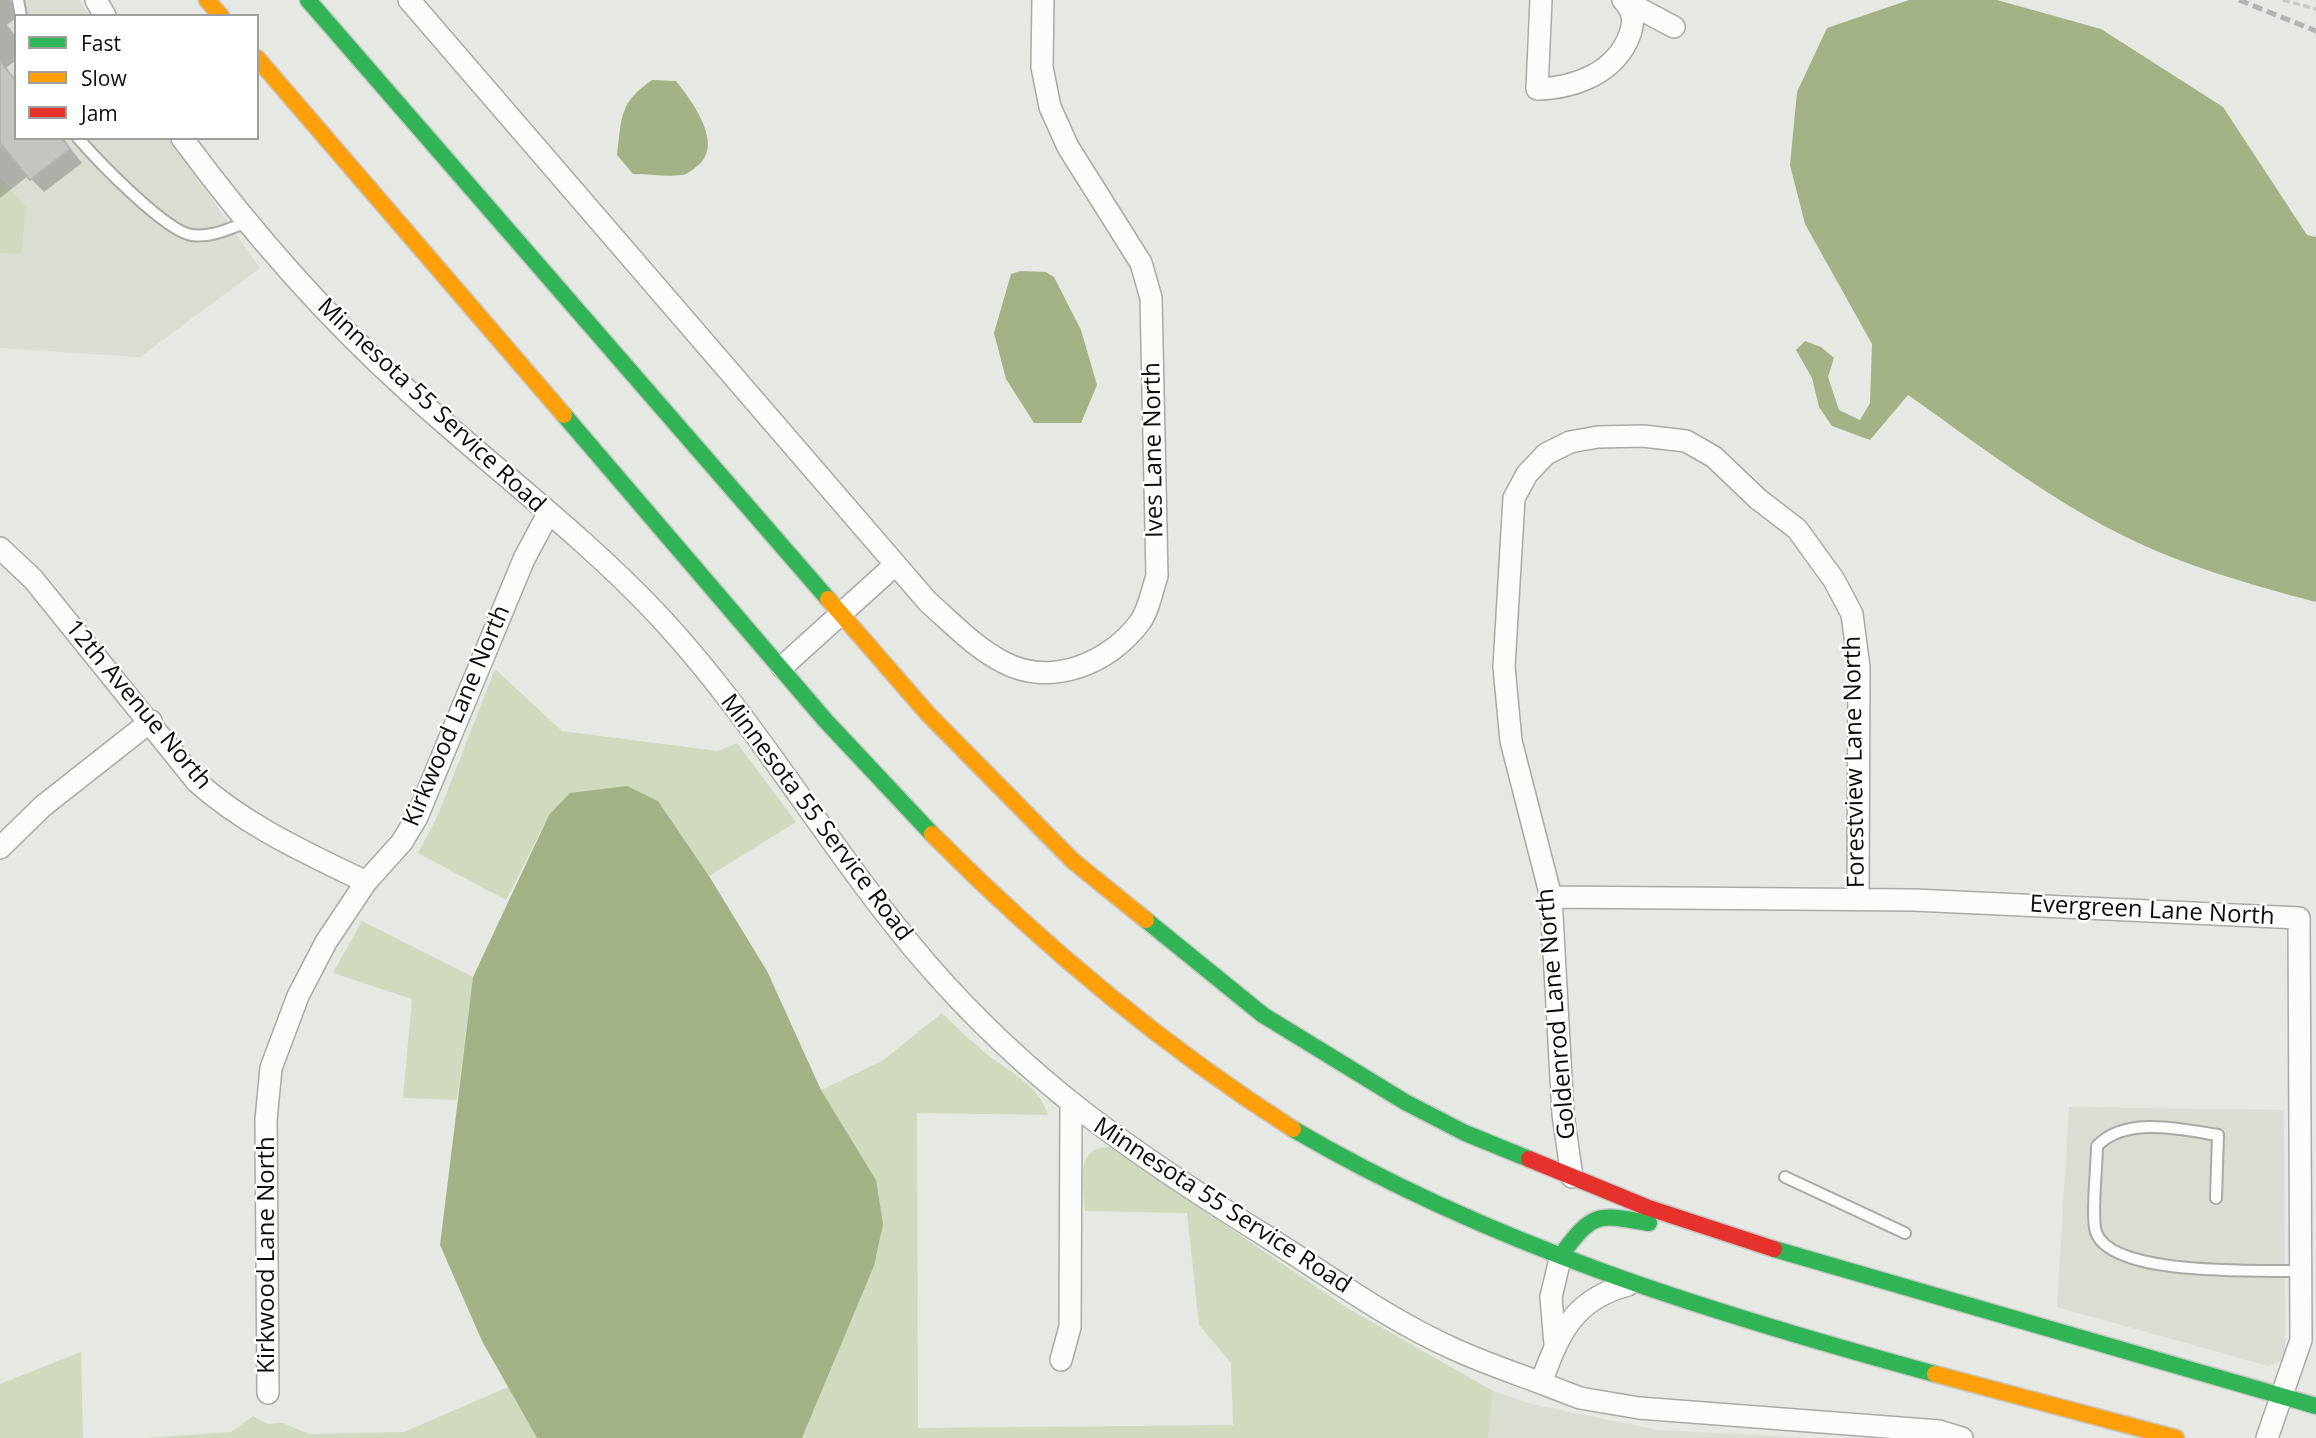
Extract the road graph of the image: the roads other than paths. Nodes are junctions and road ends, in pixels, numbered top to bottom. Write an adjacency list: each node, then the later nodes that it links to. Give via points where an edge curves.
1 (207, 0): 7 (highway)
2 (307, 0): 17 (highway)
3 (409, 0): 16 (street, Ives Lane North)
4 (1042, 0): 16 (street, Ives Lane North, via 1042,67 1050,107 1068,147 1141,263 1151,298 1157,576 1142,620 1112,653 1076,670 1039,672 1006,664 979,648)
5 (1541, 0): 6 (street, via 1537,89 1582,81 1609,67 1626,47 1633,25 1632,11)
6 (1623, 0): 8 (street)
7 (219, 14)
8 (1674, 27)
9 (259, 60): 18 (highway)
10 (80, 140): 12 (lane, via 140,202 190,236 216,234)
11 (183, 140): 12 (street, Minnesota 55 Service Road)
12 (245, 223): 14 (street, Minnesota 55 Service Road, via 359,345)
13 (1714, 457): 22 (street, Goldenrod Lane North, via 1686,441 1643,436 1570,442 1546,454 1527,474 1514,498 1504,667 1511,741); 23 (street, Forestview Lane North, via 1797,529 1852,614 1859,667)
14 (548, 514): 21 (street, Kirkwood Lane North, via 523,559 417,817 402,842); 24 (street, Minnesota 55 Service Road, via 660,617 713,680 925,962 995,1039)
15 (0, 548): 19 (street, 12th Avenue North, via 33,579)
16 (895, 565): 17 (street)
17 (841, 614): 18 (street); 25 (highway, via 928,714 1073,862 1262,1015 1405,1102 1465,1133)
18 (782, 667): 29 (highway, via 928,830 1057,956 1128,1017 1282,1123 1469,1218)
19 (151, 721): 20 (street, via 43,806); 21 (street, 12th Avenue North, via 197,782 223,805)
20 (0, 848)
21 (366, 882): 36 (street, Kirkwood Lane North, via 312,969 271,1068 266,1120)
22 (1551, 897): 23 (street, Forestview Lane North); 25 (street, Goldenrod Lane North, via 1563,1114)
23 (1858, 900): 31 (street, Evergreen Lane North, via 2299,918)
24 (1071, 1106): 34 (street, via 1070,1328); 35 (street, Minnesota 55 Service Road, via 1160,1170 1382,1309 1452,1349)
25 (1572, 1177): 30 (highway, via 1718,1233)
26 (1785, 1177): 28 (lane)
27 (2216, 1198): 31 (lane, via 2218,1135 2133,1128 2115,1131 2097,1146 2095,1232 2107,1247 2128,1258 2179,1267)
28 (1905, 1233)
29 (1561, 1255): 30 (highway, via 1582,1227 1603,1215 1647,1222 1810,1273 1828,1276); 32 (highway); 33 (street, via 1551,1297)
30 (1842, 1267): 37 (highway)
31 (2300, 1271): 37 (street, Evergreen Lane North, via 2301,1340)
32 (1636, 1283): 33 (street, via 1604,1291 1577,1311); 41 (highway, via 1825,1343)
33 (1555, 1345): 35 (street)
34 (1061, 1360)
35 (1541, 1383): 39 (street, Minnesota 55 Service Road, via 1580,1398)
36 (268, 1393)
37 (2282, 1396): 38 (highway); 42 (street, Evergreen Lane North)
38 (2316, 1406)
39 (1802, 1429): 40 (street, Minnesota 55 Service Road, via 1939,1432)
40 (1962, 1438)
41 (2176, 1438)
42 (2267, 1438)

